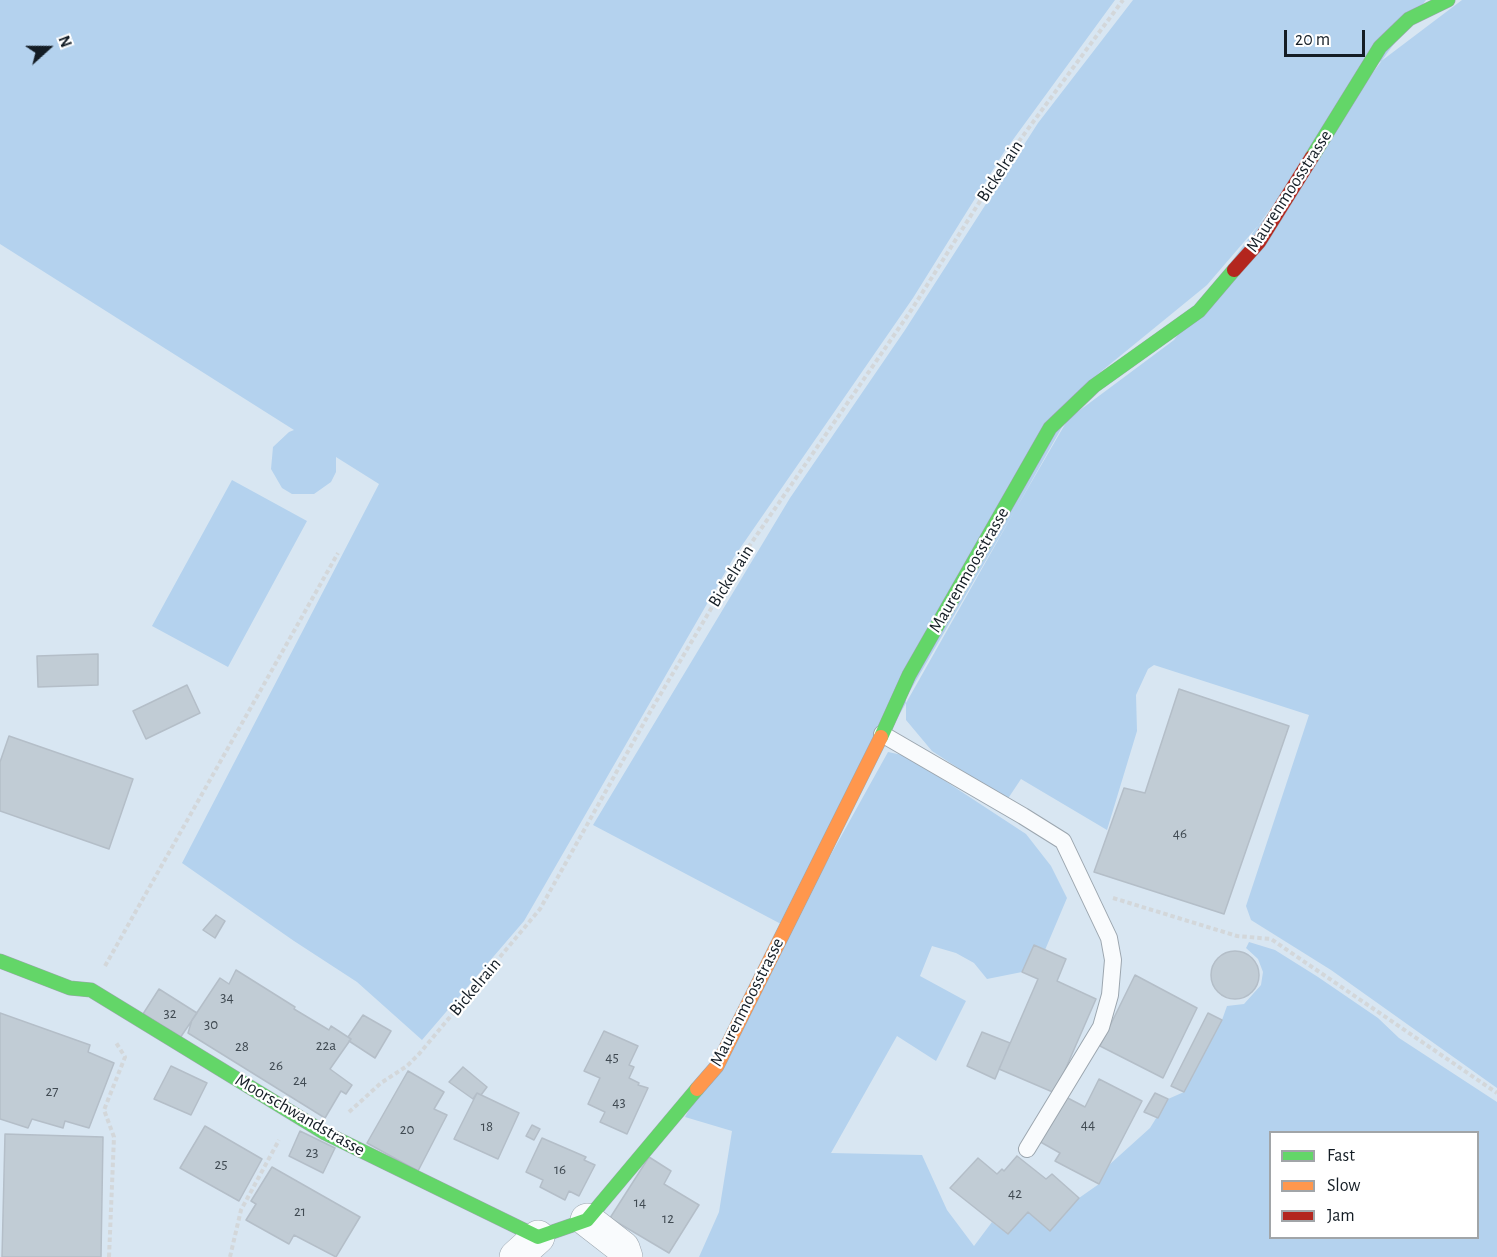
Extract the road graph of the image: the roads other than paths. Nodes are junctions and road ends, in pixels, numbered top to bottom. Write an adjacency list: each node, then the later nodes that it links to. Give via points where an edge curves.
1 (1448, 0): 2 (street, Maurenmoosstrasse, via 1408,19 1380,47 1259,242 1199,311 1094,386 1050,428 909,675)
2 (882, 734): 4 (lane, via 1063,842 1109,938 1113,960 1110,995 1101,1027); 5 (street, Maurenmoosstrasse, via 717,1066)
3 (0, 961): 6 (street, Moorschwandstrasse, via 70,988 91,990 325,1133)
4 (1027, 1149)
5 (587, 1220): 6 (street, Moorschwandstrasse); 7 (street, via 623,1248)
6 (527, 1247)
7 (626, 1257)

